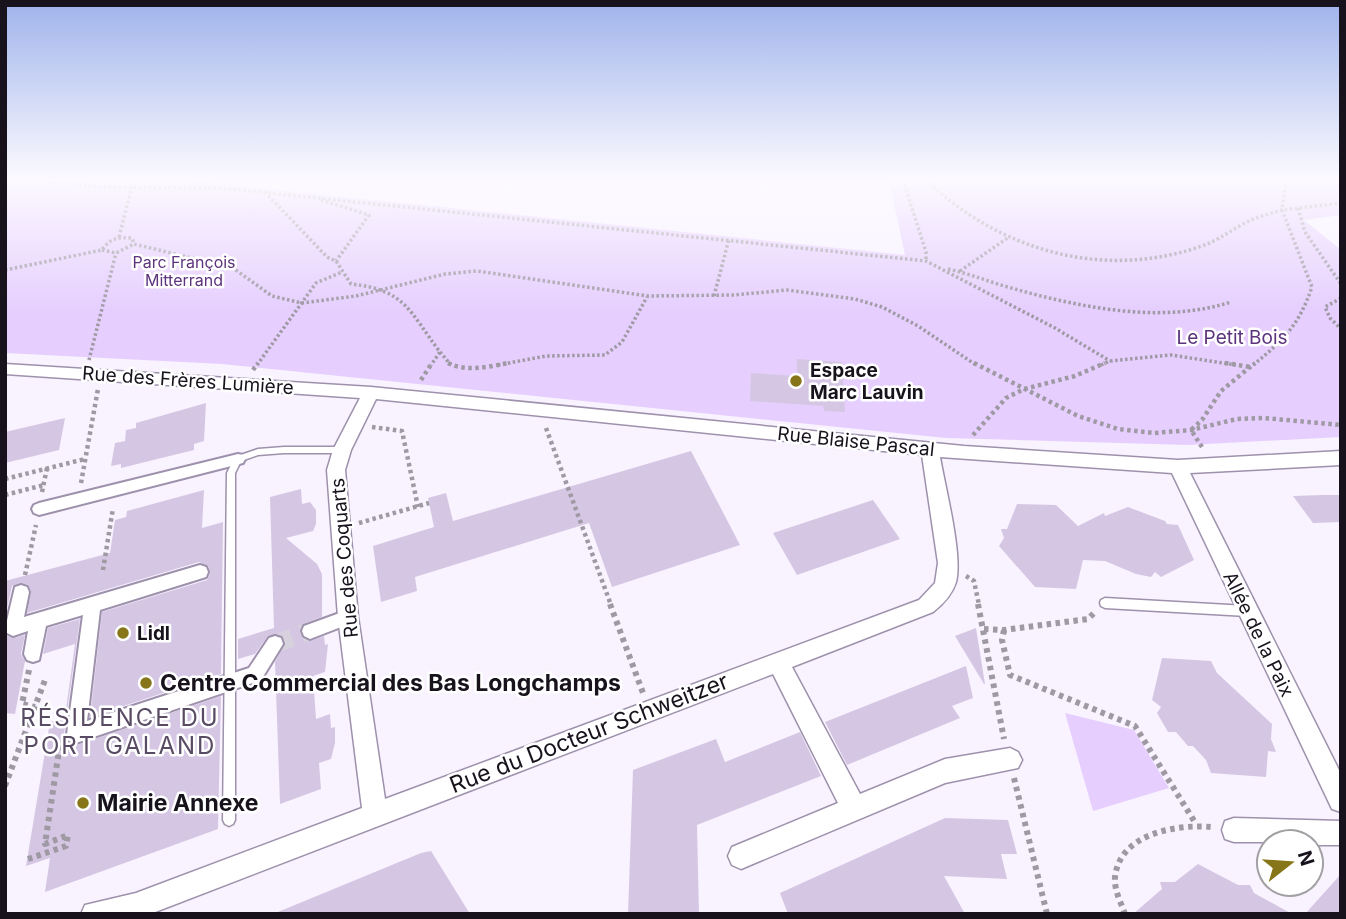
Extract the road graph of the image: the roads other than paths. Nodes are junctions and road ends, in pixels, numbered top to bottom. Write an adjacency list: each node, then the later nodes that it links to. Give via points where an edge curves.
1 (5, 369): 2 (street, Rue des Frères Lumière)
2 (371, 393): 3 (street, Rue Blaise Pascal); 4 (street, Rue des Coquarts)
3 (930, 449): 7 (street, Rue Blaise Pascal); 19 (street, Rue du Docteur Schweitzer, via 948,563 941,594 926,606)
4 (342, 450): 5 (lane, via 271,451); 14 (street, Rue des Coquarts, via 336,470)
5 (238, 458): 8 (street); 24 (lane, via 231,472)
6 (1341, 458): 7 (street, Rue Blaise Pascal)
7 (1178, 467): 13 (street, Allée de la Paix)
8 (39, 509)
9 (200, 572): 12 (street)
10 (21, 592): 15 (street, via 13,628)
11 (1105, 603): 13 (lane)
12 (92, 605): 15 (street); 17 (street, via 76,733 255,674)
13 (1247, 611): 21 (street, Allée de la Paix)
14 (348, 617): 16 (street); 23 (street, Rue des Coquarts)
15 (38, 621): 18 (street)
16 (310, 631)
17 (275, 644)
18 (33, 654)
19 (778, 661): 22 (street); 23 (street, Rue du Docteur Schweitzer)
20 (1010, 760): 22 (street, via 945,771)
21 (1341, 800)
22 (853, 809): 27 (street)
23 (375, 814): 28 (street, Rue du Docteur Schweitzer, via 136,906)
24 (229, 820)
25 (1234, 830): 26 (street)
26 (1341, 833)
27 (741, 856)
28 (94, 914)

